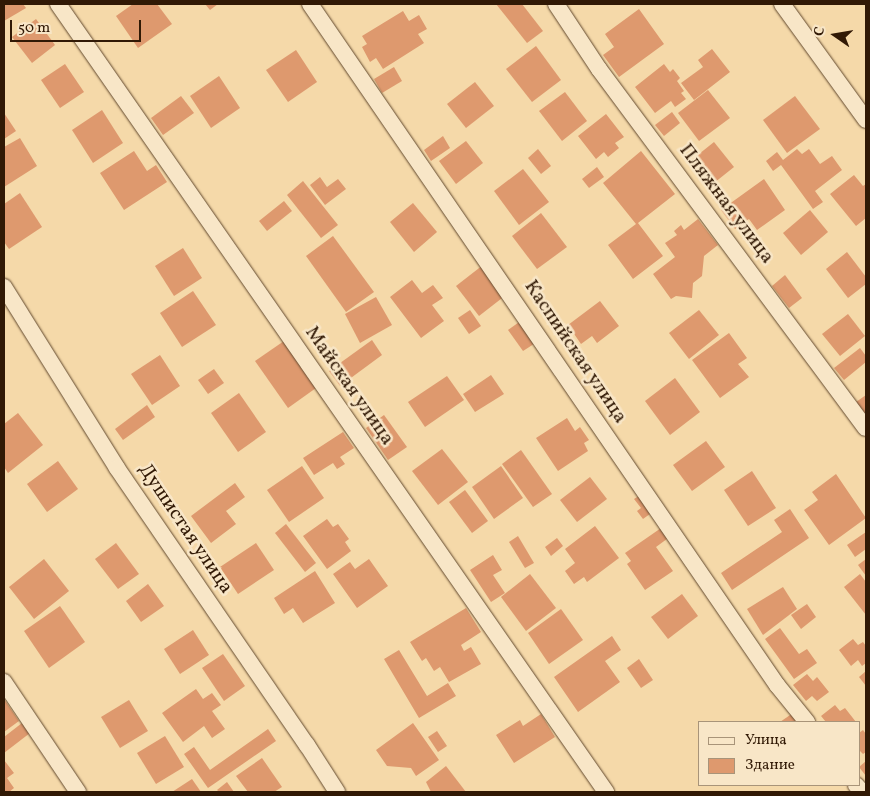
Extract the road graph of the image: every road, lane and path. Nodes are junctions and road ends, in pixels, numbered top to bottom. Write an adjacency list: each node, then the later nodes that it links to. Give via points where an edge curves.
1 (58, 4): 12 (street, Майская улица)
2 (310, 4): 9 (street, Каспийская улица, via 777,685)
3 (556, 4): 7 (street, Пляжная улица, via 598,69)
4 (782, 4): 5 (street)
5 (866, 120)
6 (4, 286): 11 (street, Душистая улица, via 117,468)
7 (866, 428)
8 (4, 682): 10 (street)
9 (806, 721)
10 (78, 792)
11 (337, 792)
12 (606, 792)

